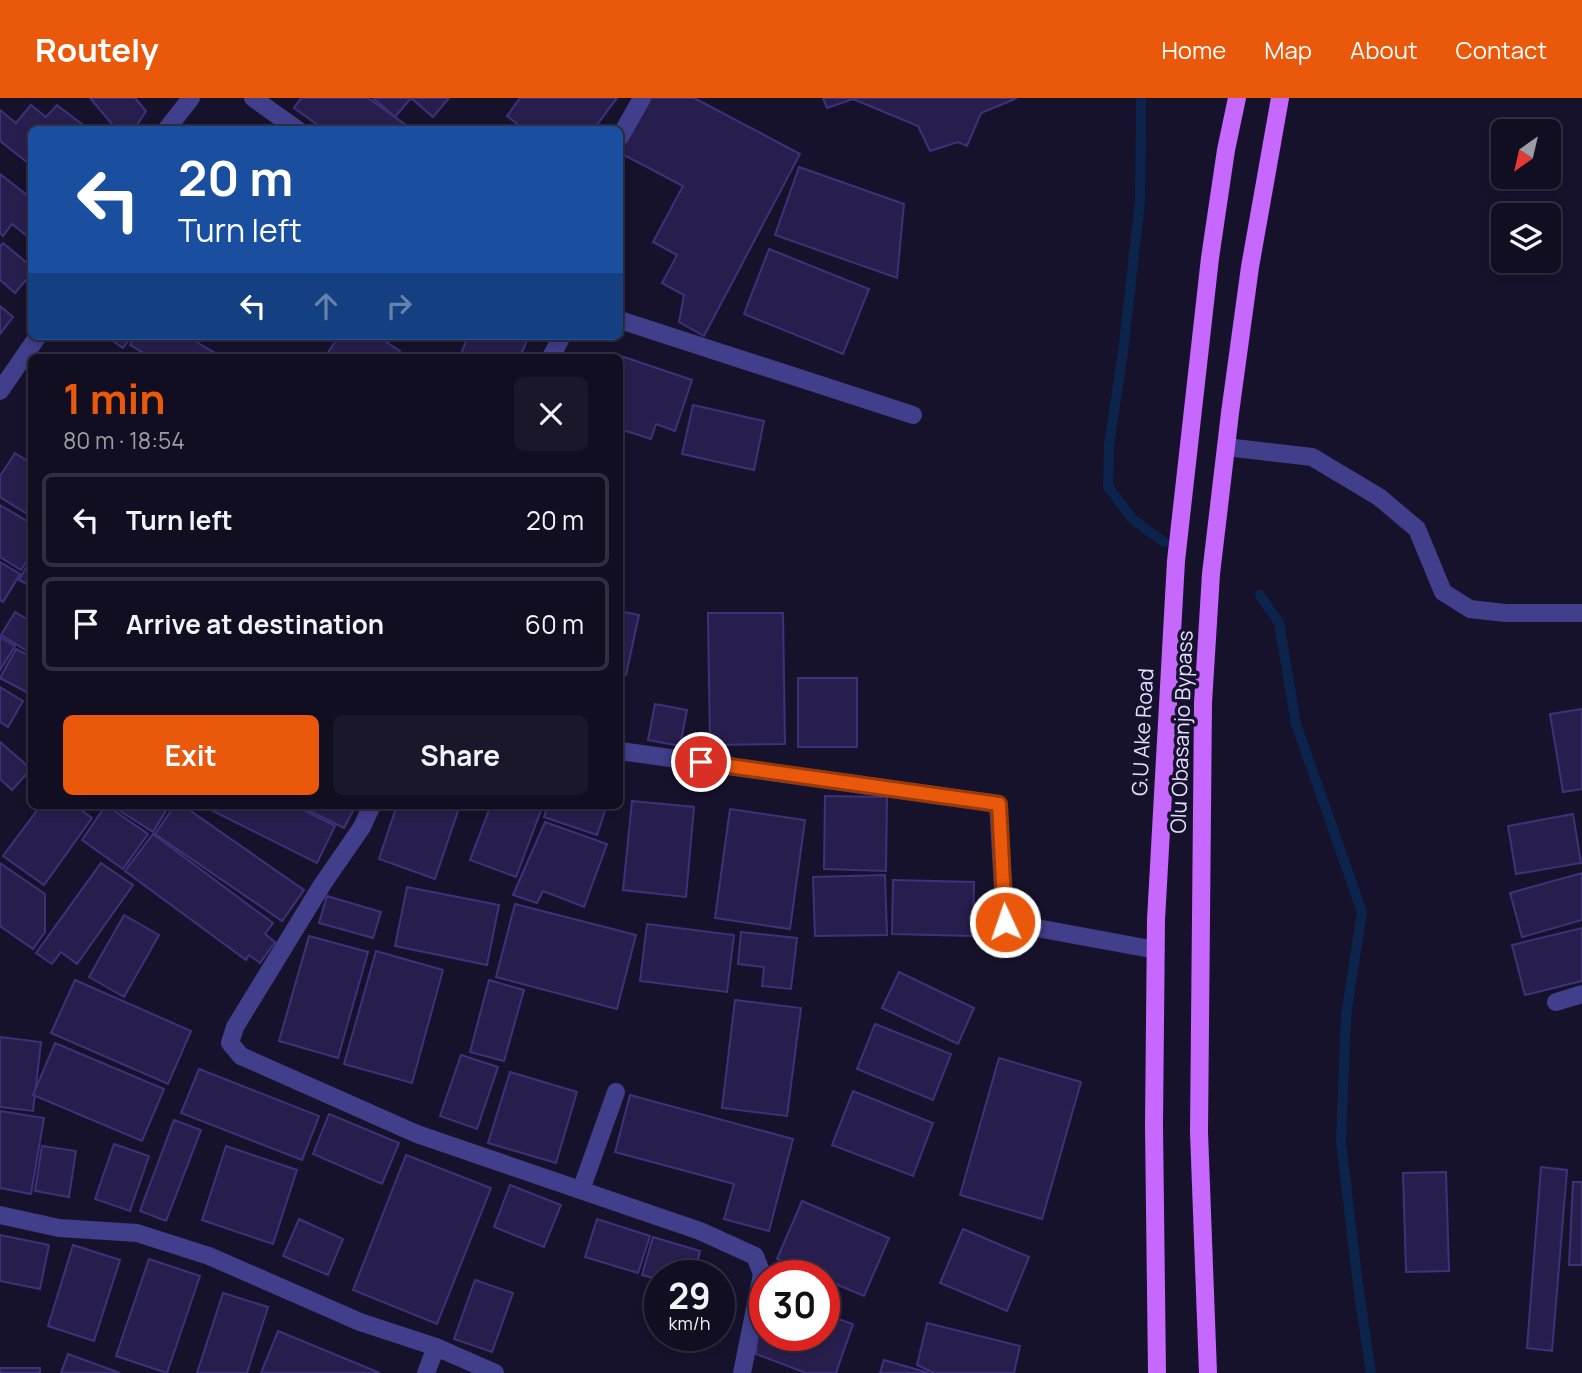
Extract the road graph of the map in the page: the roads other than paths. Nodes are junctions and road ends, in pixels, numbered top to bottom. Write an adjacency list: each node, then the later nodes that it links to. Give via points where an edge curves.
1 (191, 98): 6 (street)
2 (253, 98): 7 (street)
3 (642, 98): 8 (street)
4 (1237, 98): 17 (main road, G.U Ake Road, via 1210,258 1176,561)
5 (1280, 98): 13 (main road, Olu Obasanjo Bypass, via 1250,267)
6 (169, 126)
7 (292, 126)
8 (623, 132)
9 (623, 321): 12 (street)
10 (35, 340): 11 (street)
11 (0, 391)
12 (913, 415)
13 (1226, 447): 14 (street, via 1312,457 1379,497 1417,529 1443,592 1470,609); 28 (main road, Olu Obasanjo Bypass, via 1211,573 1203,703 1199,1132)
14 (1582, 612)
15 (623, 751): 17 (street, via 999,804 1005,922)
16 (370, 809): 21 (street, via 235,1027 230,1043 241,1056 417,1135)
17 (1156, 950): 27 (main road, G.U Ake Road)
18 (1582, 994): 19 (street)
19 (1556, 1002)
20 (615, 1092): 21 (street)
21 (581, 1190): 26 (street, via 700,1231 755,1256 762,1275)
22 (0, 1215): 23 (street, via 59,1228 137,1233 209,1256 360,1322)
23 (436, 1347): 24 (street); 25 (street)
24 (426, 1373)
25 (495, 1373)
26 (742, 1373)
27 (1157, 1373)
28 (1208, 1373)

